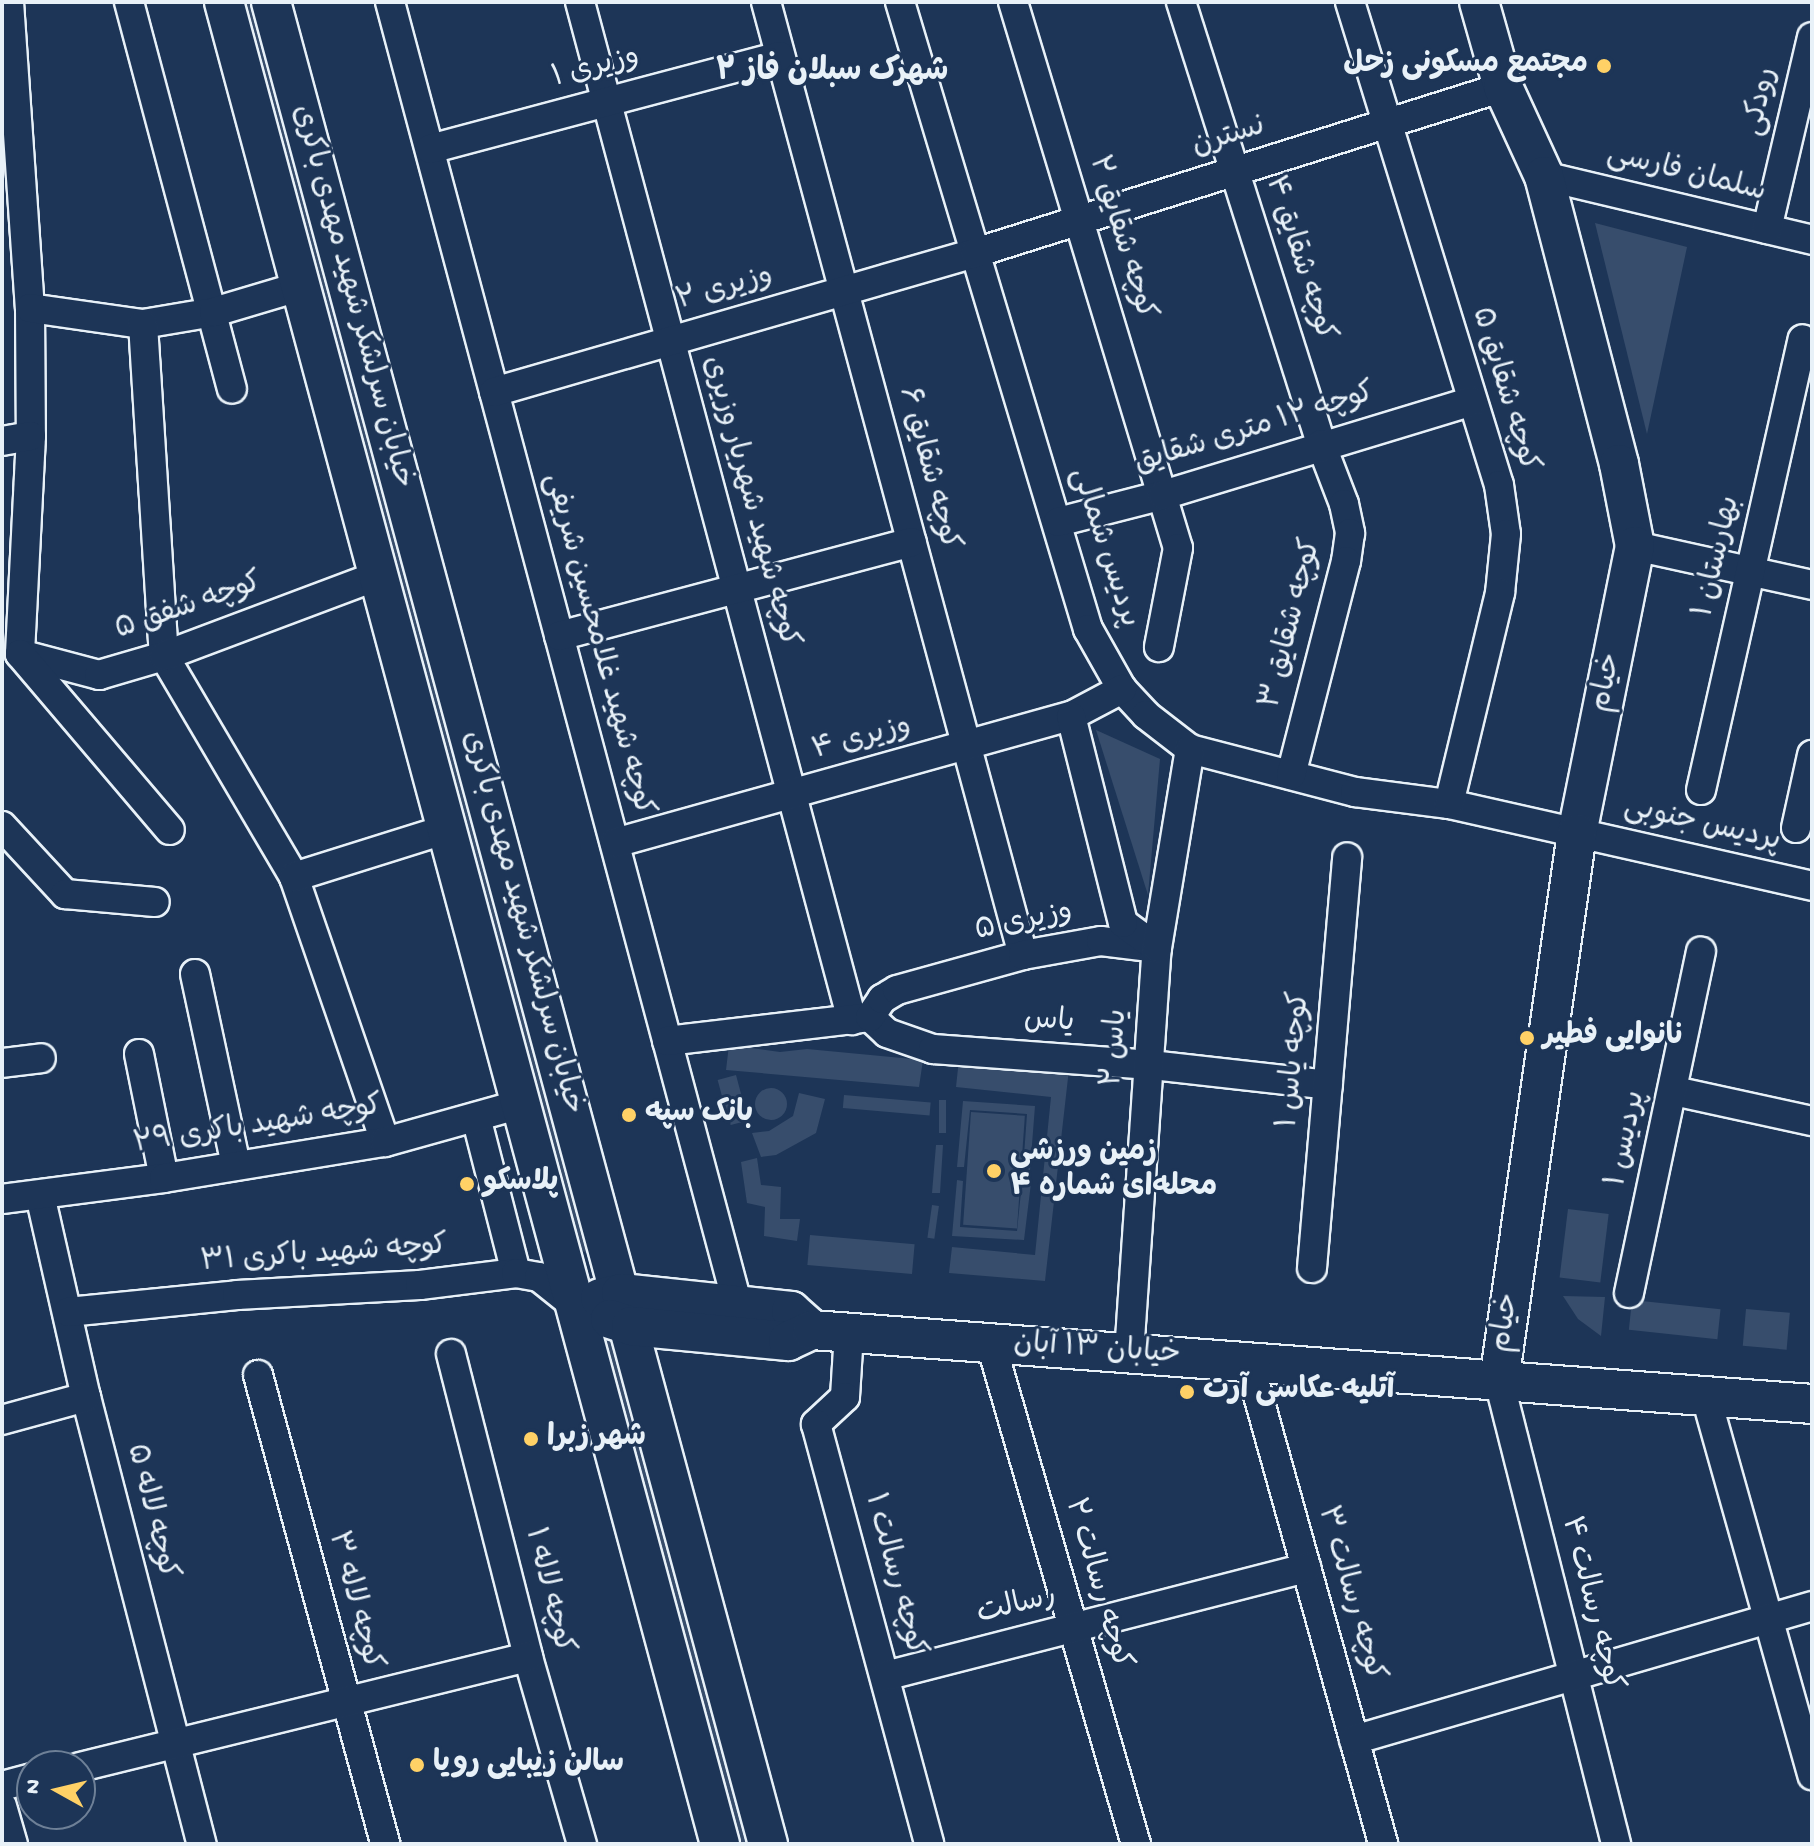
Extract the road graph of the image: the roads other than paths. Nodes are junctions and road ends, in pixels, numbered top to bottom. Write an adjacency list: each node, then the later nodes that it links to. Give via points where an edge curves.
1 (9, 2): 21 (street)
2 (129, 2): 29 (street)
3 (224, 2): 26 (main road, خیابان سرلشکر شهید مهدی باکری)
4 (271, 2): 96 (main road, خیابان سرلشکر شهید مهدی باکری)
5 (390, 2): 18 (street, کوچه شهید غلامحسین شریفی)
6 (580, 2): 16 (street, کوچه شهید شهریار وزیری)
7 (766, 2): 14 (street, کوچه شقایق ۶)
8 (1013, 2): 22 (street, کوچه شقایق ۲)
9 (1181, 2): 19 (street, کوچه شقایق ۴)
10 (1350, 2): 17 (street, کوچه شقایق ۵)
11 (1479, 2): 15 (main road, خیام)
12 (906, 3): 25 (street, پردیس شمالی)
13 (1812, 37): 23 (street, رودکی)
14 (780, 56): 16 (street, وزیری ۱); 27 (street, کوچه شقایق ۶)
15 (1503, 87): 17 (street, نسترن); 20 (main road, خیام)
16 (607, 102): 18 (street, وزیری ۱); 32 (street, کوچه شهید شهریار وزیری)
17 (1386, 124): 19 (street, نسترن); 35 (street, کوچه شقایق ۵)
18 (430, 149): 34 (street, کوچه شهید غلامحسین شریفی)
19 (1235, 171): 22 (street, نسترن); 38 (street, کوچه شقایق ۴)
20 (1544, 176): 23 (street, سلمان فارسی); 42 (main road, خیام, via 1619,464)
21 (11, 190): 28 (street)
22 (1079, 220): 25 (street, نسترن); 39 (street, کوچه شقایق ۲)
23 (1767, 229): 24 (street, سلمان فارسی)
24 (1812, 240)
25 (975, 253): 27 (street, وزیری ۲); 40 (street, پردیس شمالی)
26 (301, 286): 29 (street); 44 (main road, خیابان سرلشکر شهید مهدی باکری)
27 (844, 291): 32 (street, وزیری ۲); 41 (street, کوچه شقایق ۶)
28 (30, 308): 30 (street); 36 (street)
29 (214, 312): 30 (street); 33 (street)
30 (143, 324): 50 (street)
31 (1803, 339): 43 (street, بهارستان ۱)
32 (671, 341): 34 (street, وزیری ۲); 47 (street, کوچه شهید شهریار وزیری)
33 (232, 388)
34 (494, 392): 48 (street, کوچه شهید غلامحسین شریفی)
35 (1472, 401): 38 (street, کوچه ۱۲ متری شقایق); 60 (street, کوچه شقایق ۵, via 1499,485 1506,534 1500,593)
36 (31, 436): 37 (street); 45 (street)
37 (2, 441)
38 (1321, 444): 39 (street, کوچه ۱۲ متری شقایق); 57 (street, کوچه شقایق ۳, via 1350,533)
39 (1163, 495): 40 (street, کوچه ۱۲ متری شقایق); 49 (street, کوچه شقایق ۲, via 1178,548)
40 (1058, 522): 52 (street, پردیس شمالی, via 1088,629)
41 (912, 542): 47 (street); 54 (street, کوچه شقایق ۶)
42 (1635, 546): 43 (street); 65 (main road, خیام)
43 (1751, 572): 46 (street); 58 (street, بهارستان ۱)
44 (379, 575): 50 (street, کوچه شفق ۵); 63 (main road, خیابان سرلشکر شهید مهدی باکری)
45 (13, 584): 51 (street)
46 (1812, 585)
47 (737, 588): 48 (street); 59 (street, کوچه شهید شهریار وزیری)
48 (559, 636): 66 (street, کوچه شهید غلامحسین شریفی)
49 (1159, 647)
50 (164, 656): 51 (street, کوچه شفق ۵, via 99,675); 68 (street)
51 (11, 661): 64 (street)
52 (1122, 689): 53 (street, وزیری ۴); 55 (street, پردیس شمالی)
53 (1071, 716): 54 (street, وزیری ۴); 71 (street, via 1123,923)
54 (967, 747): 59 (street, وزیری ۴); 73 (street, کوچه شقایق ۶)
55 (1190, 749): 57 (street, پردیس شمالی); 71 (street, یاس ۲)
56 (1812, 755): 62 (street)
57 (1291, 775): 60 (street, پردیس شمالی, via 1355,792)
58 (1701, 790)
59 (792, 795): 66 (street, وزیری ۴); 75 (street, کوچه شهید شهریار وزیری)
60 (1449, 804): 65 (street, پردیس شمالی)
61 (2, 826): 70 (street, via 65,894)
62 (1796, 828)
63 (447, 829): 68 (street); 83 (main road, خیابان سرلشکر شهید مهدی باکری)
64 (170, 830)
65 (1577, 833): 69 (street, پردیس جنوبی); 104 (main road, خیام)
66 (615, 843): 76 (street, کوچه شهید غلامحسین شریفی)
67 (1347, 857): 81 (street, کوچه یاس ۱)
68 (294, 877): 86 (street)
69 (1812, 886)
70 (155, 902)
71 (1157, 948): 73 (street, وزیری ۵, via 1101,941); 80 (street, یاس ۲)
72 (1701, 952): 82 (street, پردیس ۱)
73 (1023, 955): 75 (street, وزیری ۵, via 897,990)
74 (195, 974): 87 (street)
75 (861, 1019): 76 (street); 80 (street, یاس, via 933,1049)
76 (667, 1041): 95 (street, کوچه شهید غلامحسین شریفی)
77 (139, 1054): 88 (street)
78 (41, 1058): 79 (street)
79 (2, 1063)
80 (1151, 1065): 81 (street, یاس); 101 (street, یاس ۲)
81 (1328, 1085): 91 (street, کوچه یاس ۱)
82 (1674, 1091): 85 (street); 93 (street, پردیس ۱)
83 (521, 1104): 84 (street, کوچه شهید باکری ۲۹); 94 (main road, خیابان سرلشکر شهید مهدی باکری)
84 (476, 1117): 86 (street, کوچه شهید باکری ۲۹); 92 (street)
85 (1812, 1121)
86 (385, 1142): 87 (street, کوچه شهید باکری ۲۹)
87 (236, 1166): 88 (street, کوچه شهید باکری ۲۹)
88 (164, 1178): 89 (street, کوچه شهید باکری ۲۹)
89 (40, 1195): 90 (street, کوچه شهید باکری ۲۹); 97 (street, کوچه لاله ۵)
90 (2, 1199)
91 (1312, 1268)
92 (516, 1273): 94 (street, کوچه شهید باکری ۳۱, via 539,1277); 97 (street, کوچه شهید باکری ۳۱)
93 (1629, 1293)
94 (574, 1305): 96 (main road); 126 (main road, خیابان سرلشکر شهید مهدی باکری)
95 (738, 1306): 96 (main road, خیابان ۱۳ آبان); 98 (main road, خیابان ۱۳ آبان, via 791,1311)
96 (626, 1310): 98 (main road, خیابان ۱۳ آبان, via 788,1341); 127 (main road, خیابان سرلشکر شهید مهدی باکری)
97 (68, 1312): 105 (street, کوچه لاله ۵)
98 (831, 1332): 99 (main road, خیابان ۱۳ آبان); 114 (street, کوچه رسالت ۱, via 845,1397 816,1424)
99 (991, 1344): 101 (main road, خیابان ۱۳ آبان); 112 (street, کوچه رسالت ۲)
100 (451, 1354): 113 (street, کوچه لاله ۱)
101 (1129, 1354): 102 (main road, خیابان ۱۳ آبان)
102 (1249, 1363): 104 (main road, خیابان ۱۳ آبان); 109 (street, کوچه رسالت ۳)
103 (258, 1375): 116 (street, کوچه لاله ۳)
104 (1499, 1381): 106 (main road, خیابان ۱۳ آبان); 115 (street, کوچه رسالت ۴)
105 (86, 1397): 108 (street); 118 (street, کوچه لاله ۵)
106 (1706, 1397): 107 (main road, خیابان ۱۳ آبان); 111 (street)
107 (1812, 1404)
108 (2, 1420)
109 (1306, 1568): 112 (street, رسالت); 117 (street, کوچه رسالت ۳)
110 (1812, 1606): 111 (street)
111 (1768, 1618): 115 (street); 120 (street)
112 (1074, 1628): 114 (street, رسالت); 129 (street, کوچه رسالت ۲)
113 (528, 1657): 116 (street); 125 (street, کوچه لاله ۱)
114 (885, 1676): 128 (street, کوچه رسالت ۱)
115 (1573, 1676): 117 (street); 131 (street, کوچه رسالت ۴)
116 (345, 1702): 118 (street); 124 (street, کوچه لاله ۳)
117 (1354, 1740): 130 (street, کوچه رسالت ۳)
118 (175, 1743): 119 (street); 123 (street, کوچه لاله ۵)
119 (96, 1763)
120 (1812, 1775)
121 (2, 1806): 122 (street)
122 (13, 1844)
123 (202, 1844)
124 (385, 1844)
125 (582, 1844)
126 (720, 1844)
127 (768, 1844)
128 (929, 1844)
129 (1136, 1844)
130 (1383, 1844)
131 (1616, 1844)

